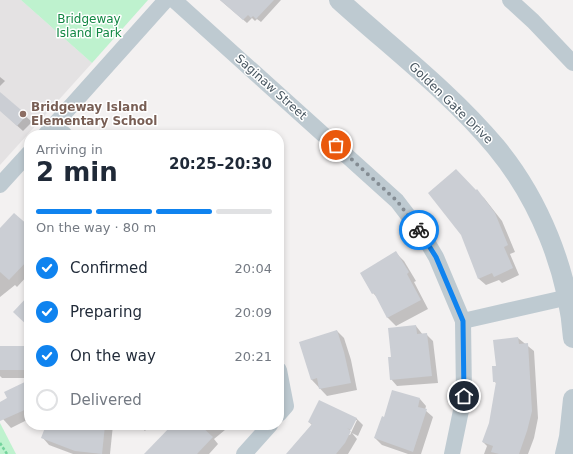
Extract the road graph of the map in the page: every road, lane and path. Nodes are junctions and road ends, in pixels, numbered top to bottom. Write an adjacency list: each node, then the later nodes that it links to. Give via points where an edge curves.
1 (166, 0): 6 (street)
2 (174, 0): 10 (street, Saginaw Street, via 397,201 436,257)
3 (339, 0): 9 (street, Golden Gate Drive, via 438,89 497,148 514,171 540,217)
4 (510, 0): 5 (street, via 533,20)
5 (573, 63)
6 (56, 130)
7 (24, 159): 8 (street)
8 (0, 185)
9 (570, 297): 10 (street); 11 (street, Golden Gate Drive)
10 (463, 321): 19 (street, Saginaw Street, via 464,396)
11 (573, 338)
12 (284, 396): 14 (street)
13 (573, 400): 20 (street)
14 (284, 408)
15 (266, 430): 18 (street)
16 (0, 443): 17 (path)
17 (7, 454)
18 (244, 454)
19 (452, 454)
20 (565, 454)

